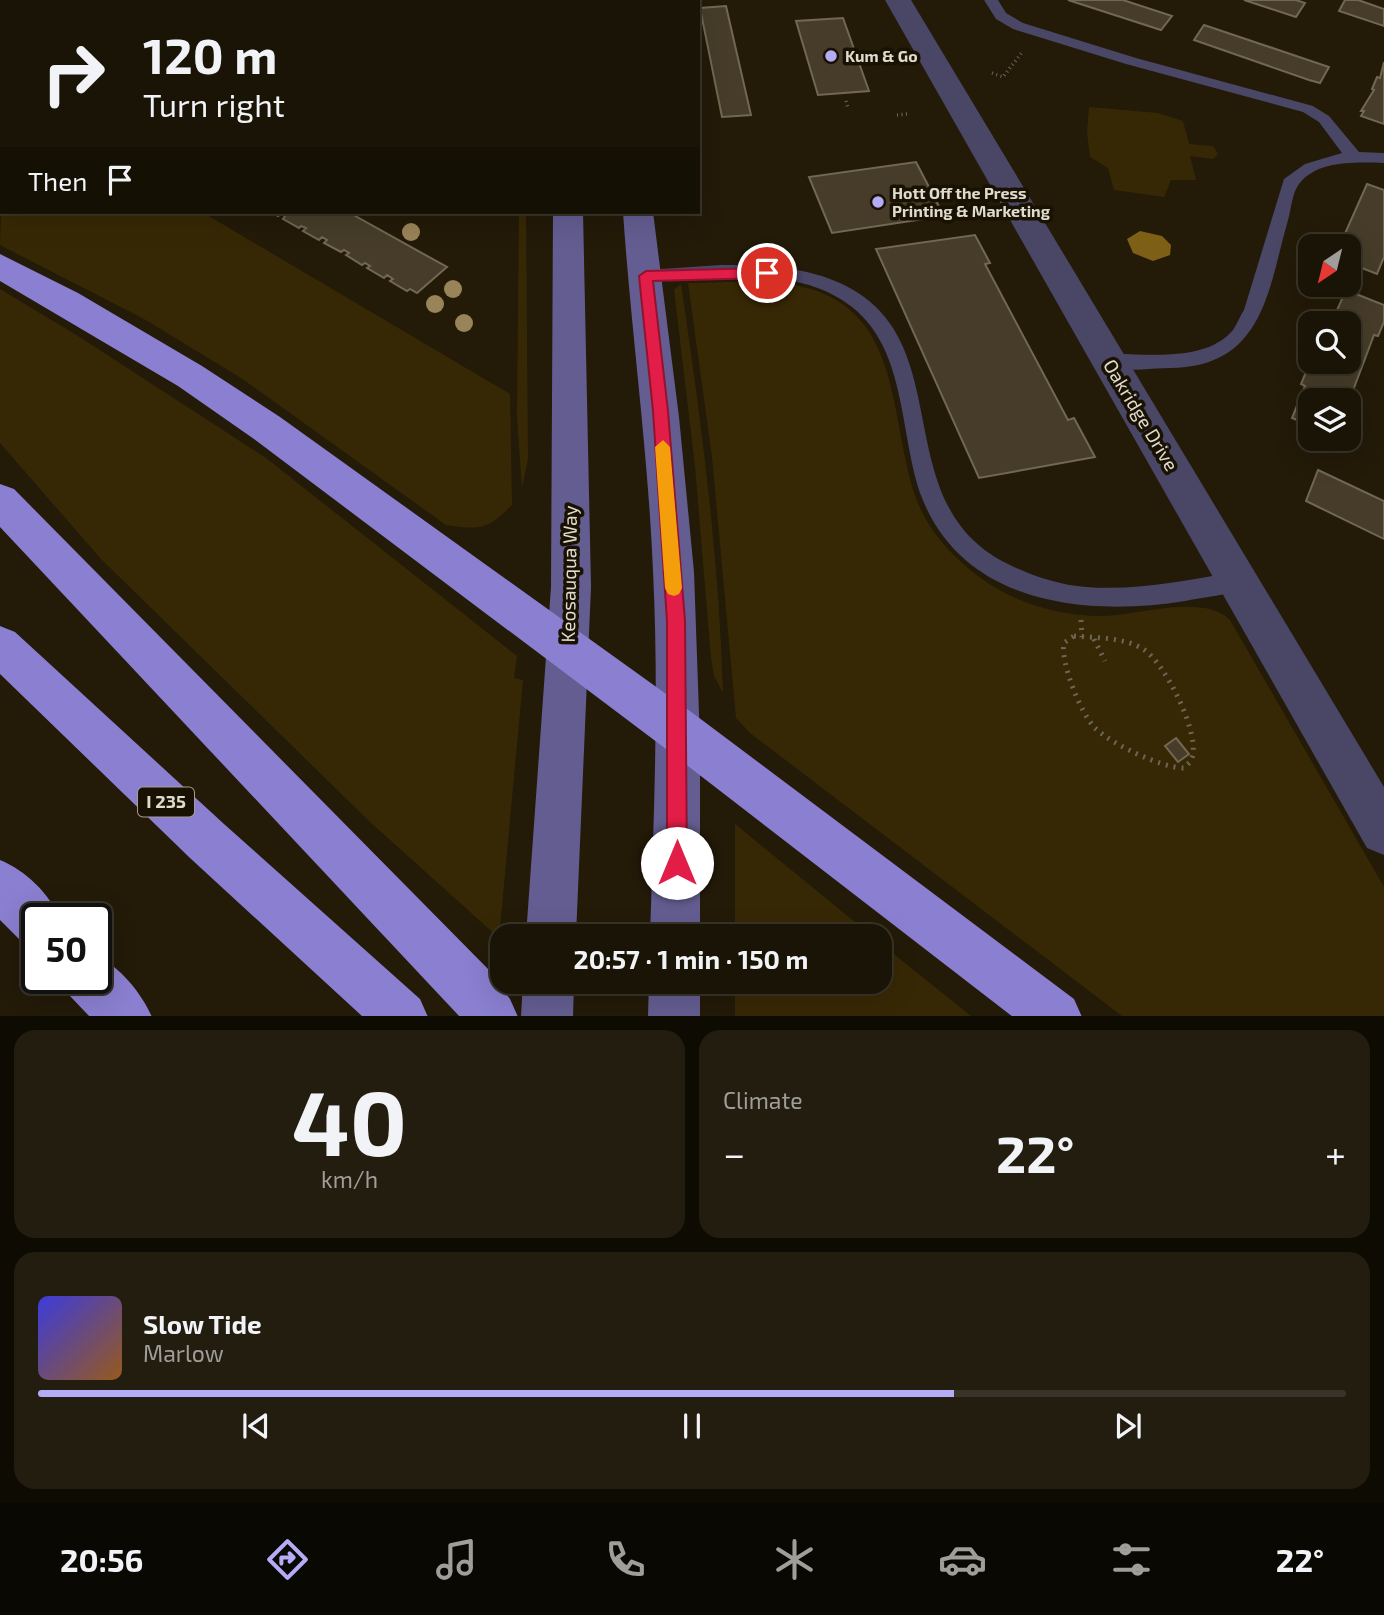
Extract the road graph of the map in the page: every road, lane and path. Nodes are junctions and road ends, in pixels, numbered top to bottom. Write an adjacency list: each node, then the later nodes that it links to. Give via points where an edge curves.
1 (898, 0): 15 (street, Oakridge Drive)
2 (991, 0): 9 (lane, via 1001,16 1018,26 1308,109 1324,119)
3 (1013, 47): 4 (path, via 1023,51 1003,77)
4 (992, 73)
5 (846, 101): 6 (path)
6 (848, 108)
7 (907, 114): 8 (path)
8 (897, 115)
9 (1353, 156): 10 (lane); 15 (lane, via 1317,163 1290,183 1253,311 1239,335 1223,348 1189,360)
10 (1384, 158)
11 (568, 214): 20 (main road, Keosauqua Way, via 571,587)
12 (638, 214): 14 (main road)
13 (0, 266): 20 (highway, via 256,421)
14 (646, 276): 17 (lane, via 791,275 819,282 865,307 883,325 892,343 914,416 926,483 941,517 964,547 1006,575 1055,594 1095,599); 22 (main road, via 676,621)
15 (1110, 361): 17 (street, Oakridge Drive)
16 (0, 501): 33 (highway, via 472,989)
17 (1238, 581): 23 (street, Oakridge Drive)
18 (1094, 639): 18 (path, via 1068,638 1062,650 1094,727 1164,765 1188,766 1194,752 1188,722 1153,657 1138,646); 21 (path)
19 (0, 646): 32 (highway, I 235)
20 (567, 649): 22 (highway); 26 (main road, Keosauqua Way)
21 (1105, 661)
22 (678, 730): 27 (main road); 36 (highway)
23 (1384, 831)
24 (0, 884): 25 (highway)
25 (21, 906)
26 (552, 924)
27 (676, 924)
28 (104, 994): 31 (highway)
29 (548, 994): 34 (main road)
30 (675, 994): 35 (main road)
31 (125, 1016)
32 (400, 1016)
33 (491, 1016)
34 (547, 1016)
35 (674, 1016)
36 (1055, 1016)

